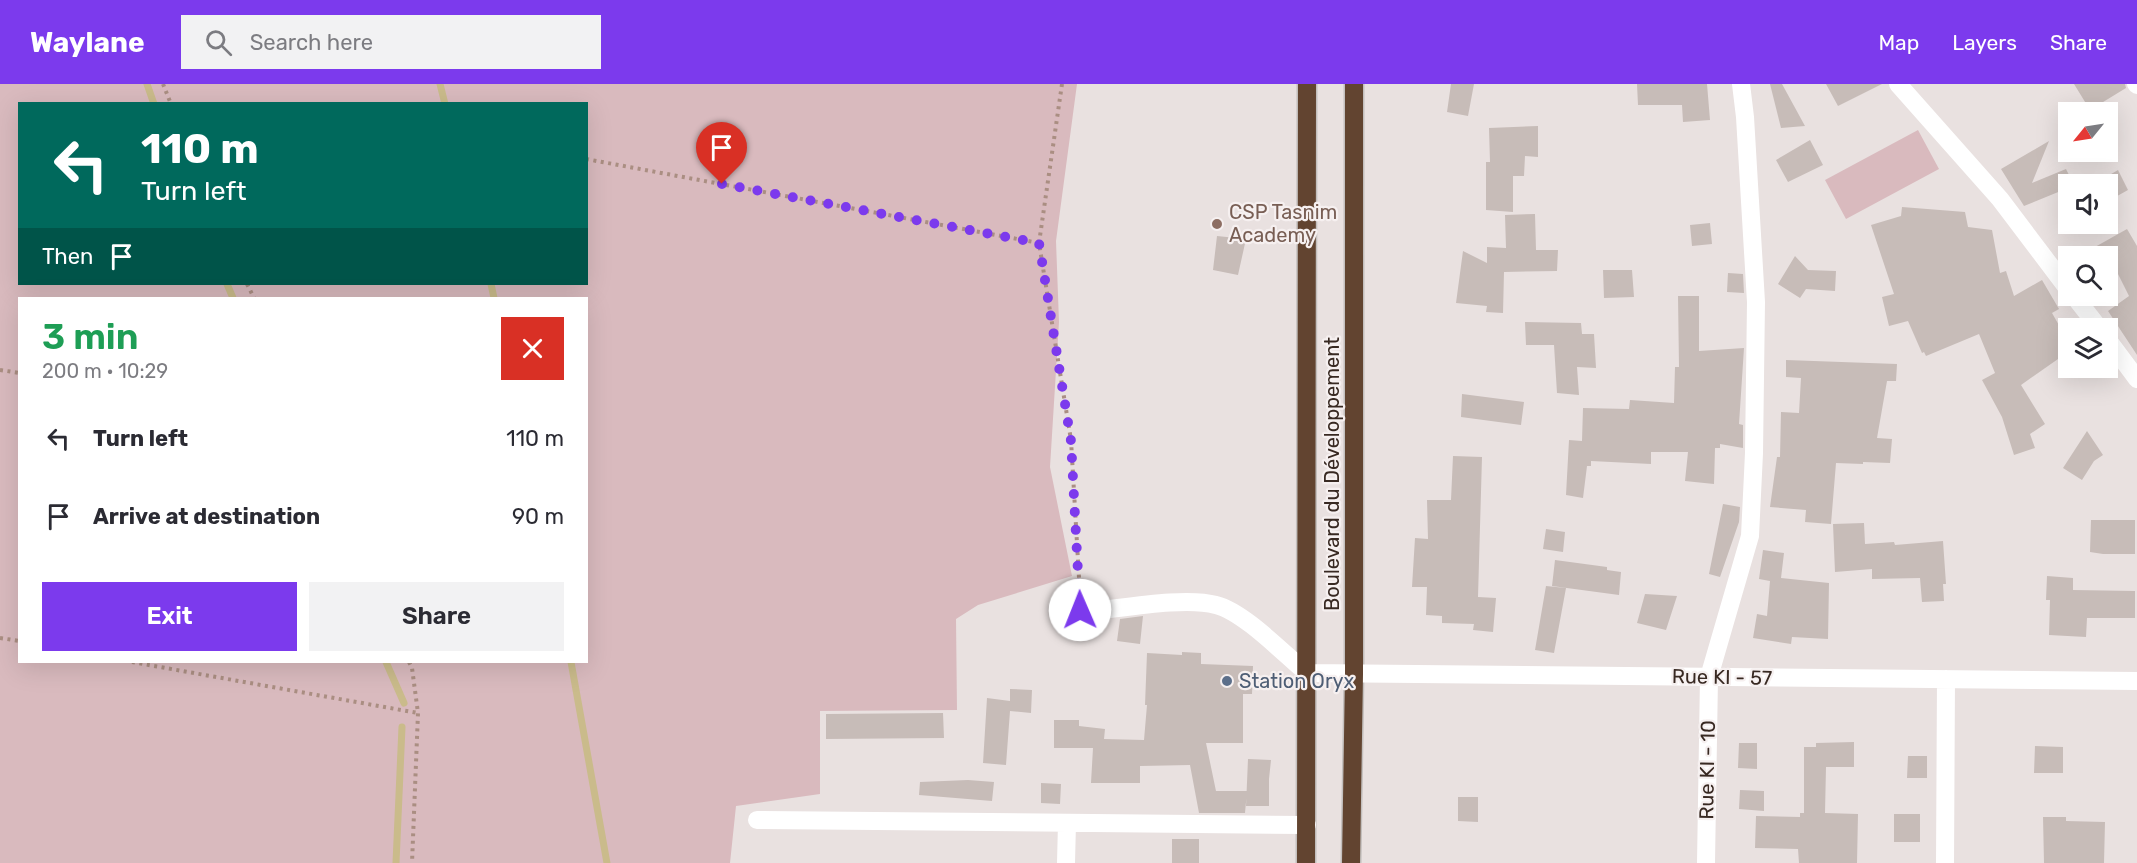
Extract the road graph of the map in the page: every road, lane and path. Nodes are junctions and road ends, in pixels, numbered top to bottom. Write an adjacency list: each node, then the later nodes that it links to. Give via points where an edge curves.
1 (163, 84): 7 (path)
2 (1062, 84): 9 (path)
3 (1307, 84): 22 (highway, Boulevard du Développement)
4 (1354, 84): 23 (highway, Boulevard du Développement)
5 (1741, 84): 24 (street, Rue KI - 10, via 1756,302 1750,536)
6 (1898, 84): 10 (street, via 2000,199)
7 (170, 102)
8 (588, 159): 9 (path)
9 (1039, 243): 17 (path, via 1071,441 1080,610)
10 (2058, 276)
11 (2082, 306): 12 (street)
12 (2091, 318)
13 (2118, 353): 16 (street)
14 (0, 370): 15 (path)
15 (18, 372)
16 (2137, 379)
17 (1084, 612): 22 (street, via 1191,602 1215,604 1236,614)
18 (0, 638): 19 (path)
19 (18, 641)
20 (138, 663): 27 (path)
21 (410, 663): 27 (path)
22 (1307, 673): 23 (street, Rue KI - 57); 30 (highway, Boulevard du Développement)
23 (1354, 674): 24 (street, Rue KI - 57); 34 (highway, Boulevard du Développement)
24 (1709, 677): 25 (street, Rue KI - 57); 35 (street, Rue KI - 10)
25 (1946, 679): 26 (street, Rue KI - 57); 36 (street)
26 (2137, 681)
27 (418, 713): 31 (path)
28 (757, 820): 29 (street)
29 (1067, 823): 30 (street); 32 (street)
30 (1307, 825): 33 (highway, Boulevard du Développement)
31 (412, 863)
32 (1066, 863)
33 (1306, 863)
34 (1351, 863)
35 (1706, 863)
36 (1945, 863)

